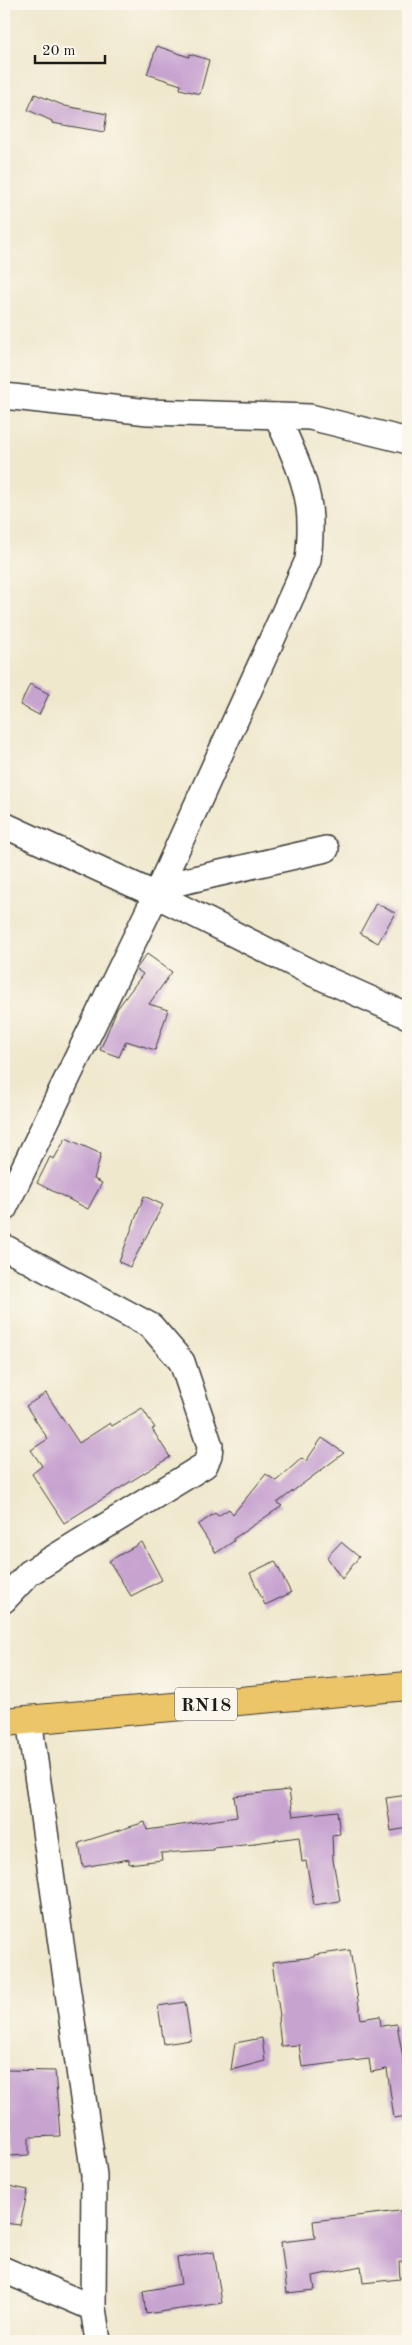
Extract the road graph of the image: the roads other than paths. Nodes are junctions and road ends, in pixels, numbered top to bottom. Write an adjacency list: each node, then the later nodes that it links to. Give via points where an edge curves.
1 (4, 396): 2 (street, via 148,412)
2 (277, 416): 3 (street, via 310,417); 6 (street, via 298,464 309,506 308,560)
3 (408, 441)
4 (4, 825): 6 (street)
5 (326, 849): 6 (street, via 172,884)
6 (156, 895): 7 (street, via 312,973); 8 (street)
7 (408, 1016)
8 (4, 1209)
9 (4, 1247): 10 (street, via 151,1326 182,1362 210,1446 210,1455 205,1465 29,1573)
10 (4, 1600)
11 (408, 1686): 12 (main road, RN18)
12 (16, 1720): 14 (street, via 94,2175)
13 (4, 2270): 14 (street)
14 (94, 2308): 15 (street)
15 (98, 2341)

